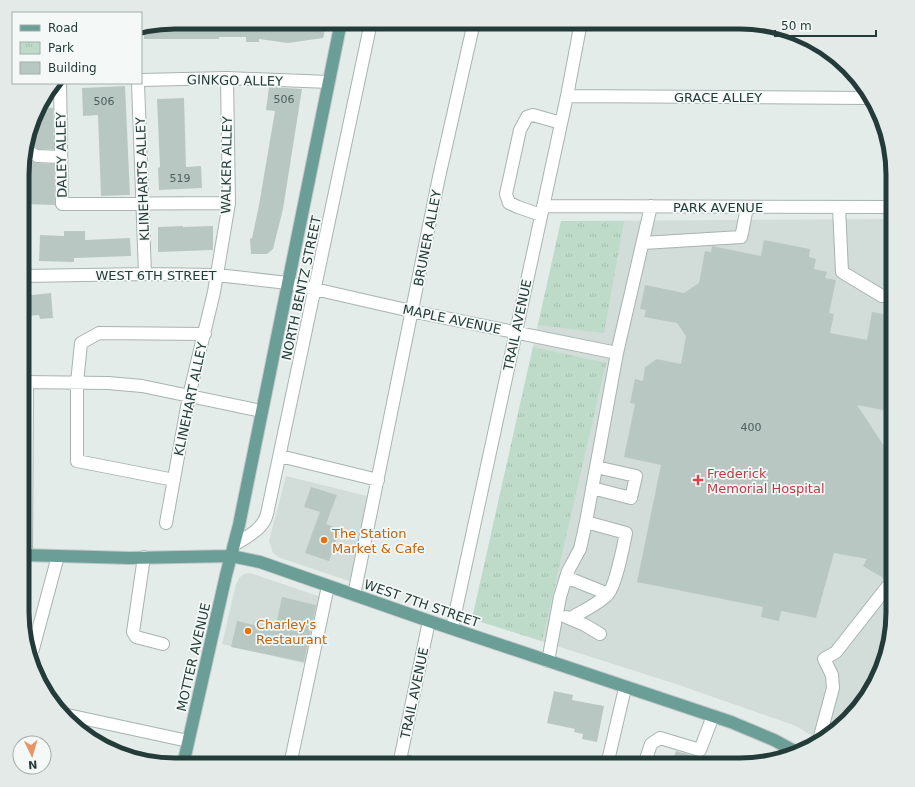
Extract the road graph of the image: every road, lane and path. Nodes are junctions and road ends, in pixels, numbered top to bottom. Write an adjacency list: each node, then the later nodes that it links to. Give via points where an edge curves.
1 (340, 29): 7 (main road, NORTH BENTZ STREET)
2 (369, 29): 27 (street, NORTH BENTZ STREET)
3 (472, 29): 29 (street, BRUNER ALLEY)
4 (580, 29): 10 (street, TRAIL AVENUE)
5 (226, 78): 6 (street, GINKGO ALLEY); 7 (street, GINKGO ALLEY); 16 (street, WALKER ALLEY)
6 (142, 80)
7 (329, 82): 26 (main road, NORTH BENTZ STREET)
8 (138, 84): 15 (street, KLINEHARTS ALLEY)
9 (60, 85): 14 (street, DALEY ALLEY)
10 (567, 96): 11 (street, GRACE ALLEY); 12 (street, TRAIL AVENUE)
11 (863, 98)
12 (561, 123): 21 (street, TRAIL AVENUE); 21 (street, PARK AVENUE, via 533,115 527,117 520,130 506,194 509,203)
13 (31, 153): 14 (street, via 37,156)
14 (61, 157): 15 (street, DALEY ALLEY, via 62,204)
15 (143, 203): 16 (street, DALEY ALLEY); 23 (street, KLINEHARTS ALLEY)
16 (229, 204): 24 (street, WALKER ALLEY)
17 (651, 206): 18 (street, PARK AVENUE); 21 (street, PARK AVENUE); 22 (street)
18 (747, 207): 19 (street, PARK AVENUE); 22 (street, via 741,237)
19 (839, 207): 20 (street, PARK AVENUE); 28 (street, via 842,272)
20 (886, 207)
21 (542, 211): 30 (street, TRAIL AVENUE)
22 (643, 243): 32 (street)
23 (145, 274): 24 (street, WEST 6TH STREET); 25 (street, WEST 6TH STREET)
24 (217, 275): 26 (street, WEST 6TH STREET); 31 (street, KLINEHART ALLEY)
25 (29, 276)
26 (288, 283): 27 (street, MAPLE AVENUE); 36 (main road, NORTH BENTZ STREET)
27 (315, 290): 29 (street, MAPLE AVENUE); 37 (street, NORTH BENTZ STREET)
28 (886, 296)
29 (411, 311): 30 (street, MAPLE AVENUE); 40 (street, BRUNER ALLEY)
30 (516, 332): 32 (street, MAPLE AVENUE); 56 (street, TRAIL AVENUE)
31 (204, 334): 34 (street, via 99,333 81,343); 35 (street, KLINEHART ALLEY)
32 (617, 353): 38 (street)
33 (29, 382): 34 (street)
34 (77, 382): 35 (street, via 142,386); 39 (street, via 77,461)
35 (189, 396): 36 (street); 39 (street, KLINEHART ALLEY)
36 (261, 411): 44 (main road, NORTH BENTZ STREET)
37 (280, 456): 40 (street); 44 (street, NORTH BENTZ STREET, via 266,521)
38 (596, 467): 41 (street); 41 (street, via 636,476 631,498)
39 (174, 480): 43 (street, KLINEHART ALLEY)
40 (378, 480): 52 (street, BRUNER ALLEY)
41 (592, 488): 42 (street)
42 (586, 522): 48 (street, via 580,549); 51 (street, via 626,533 613,585)
43 (166, 523)
44 (232, 550): 47 (main road, WEST 7TH STREET); 49 (main road, WEST 7TH STREET); 65 (main road, MOTTER AVENUE)
45 (29, 555): 46 (main road, WEST 7TH STREET)
46 (58, 556): 47 (main road, WEST 7TH STREET); 59 (street)
47 (144, 558): 58 (street, via 133,632 136,637)
48 (566, 577): 51 (street); 53 (street)
49 (328, 586): 52 (main road, WEST 7TH STREET); 68 (street)
50 (886, 590): 64 (street, via 836,652 824,659 832,675 833,688)
51 (608, 594): 54 (street)
52 (354, 595): 55 (main road, WEST 7TH STREET)
53 (557, 615): 54 (street); 60 (street)
54 (571, 618): 57 (street)
55 (429, 621): 56 (main road, WEST 7TH STREET); 69 (street, TRAIL AVENUE)
56 (452, 628): 60 (main road, WEST 7TH STREET)
57 (600, 634)
58 (163, 644)
59 (33, 647)
60 (548, 661): 61 (main road, WEST 7TH STREET)
61 (625, 688): 63 (main road, WEST 7TH STREET); 70 (street)
62 (73, 716): 65 (street)
63 (713, 716): 66 (main road, WEST 7TH STREET); 71 (street, via 700,750 660,738 651,744)
64 (822, 732)
65 (188, 741): 67 (main road, MOTTER AVENUE)
66 (790, 749)
67 (184, 758)
68 (291, 758)
69 (400, 758)
70 (609, 758)
71 (646, 758)

